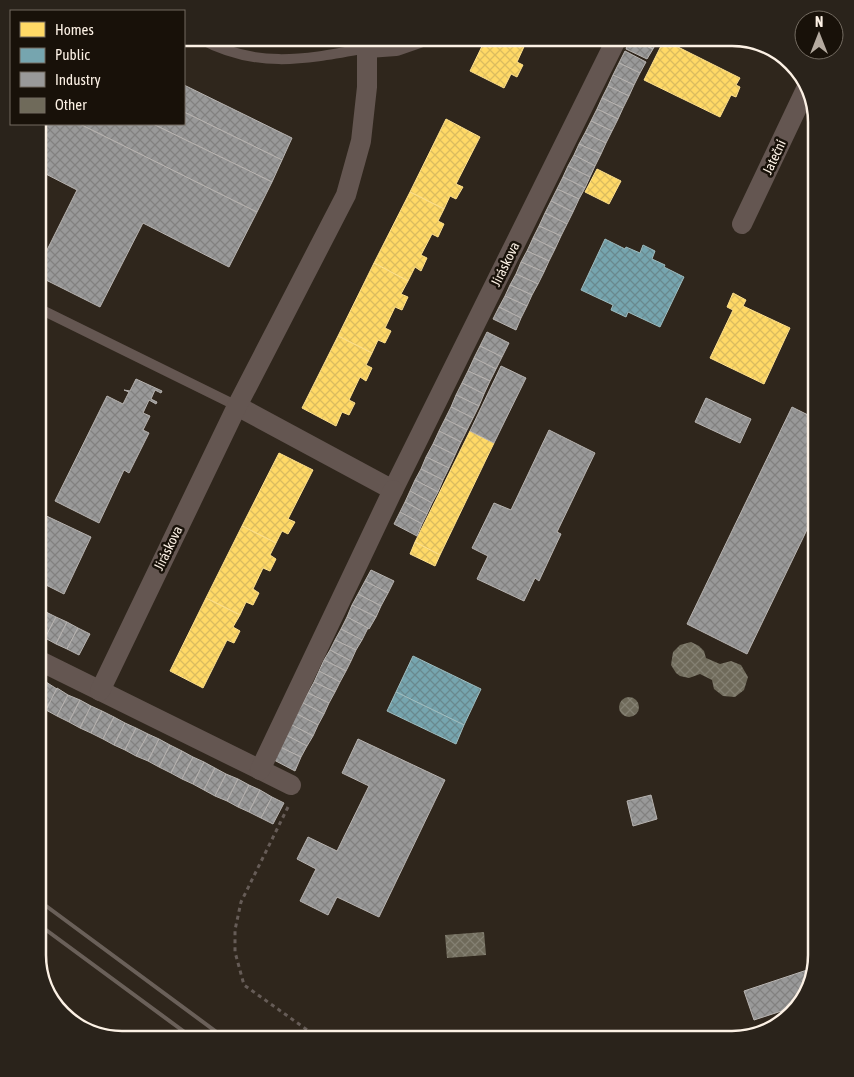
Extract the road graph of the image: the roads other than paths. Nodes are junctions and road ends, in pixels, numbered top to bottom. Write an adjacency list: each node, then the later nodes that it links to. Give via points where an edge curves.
1 (221, 46): 2 (lane, via 259,58 288,60 314,58)
2 (357, 46)
3 (368, 46): 8 (street, Jiráskova, via 368,86 361,141 346,195)
4 (613, 46): 9 (street, Jiráskova)
5 (803, 96): 6 (street, Jateční)
6 (742, 224)
7 (46, 311): 8 (lane)
8 (237, 406): 9 (street); 11 (street, Jiráskova)
9 (393, 490): 12 (street, Jiráskova)
10 (46, 664): 11 (street)
11 (100, 691): 12 (street)
12 (260, 770): 13 (street)
13 (291, 785)

